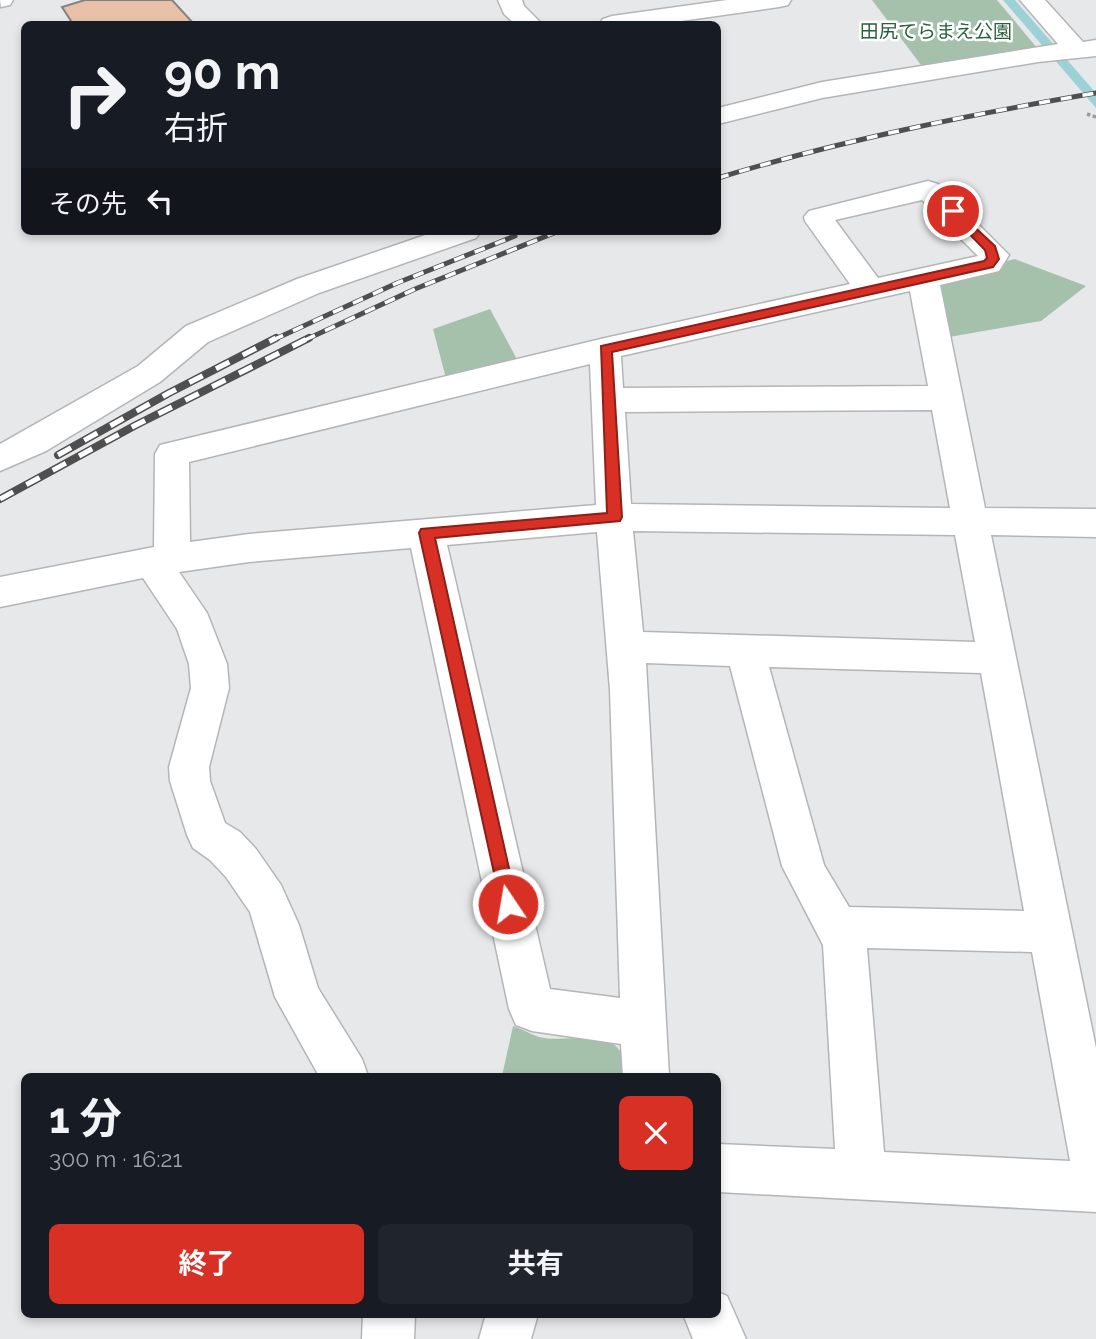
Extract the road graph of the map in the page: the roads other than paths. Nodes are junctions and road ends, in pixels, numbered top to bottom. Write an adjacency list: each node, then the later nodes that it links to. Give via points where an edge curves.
1 (510, 0): 5 (street)
2 (779, 0): 4 (street)
3 (1032, 0): 7 (street)
4 (647, 9): 6 (street)
5 (526, 21)
6 (619, 21)
7 (1071, 50): 8 (street, via 822,90)
8 (721, 115)
9 (455, 235): 15 (street, via 308,286 197,334 149,374)
10 (923, 278): 11 (street); 11 (street, via 988,264 994,255 934,192 922,190 822,214 820,221); 13 (street)
11 (870, 290): 12 (street)
12 (606, 349): 14 (street); 20 (street, via 172,454)
13 (946, 398): 14 (street); 17 (street)
14 (608, 400): 16 (street)
15 (0, 458)
16 (614, 517): 17 (street); 19 (street); 22 (street)
17 (970, 521): 18 (street); 24 (street)
18 (1096, 523)
19 (426, 533): 20 (street); 27 (street, via 532,1009)
20 (162, 560): 21 (street); 28 (street, via 208,664 210,688 189,766 208,835 242,863 266,899 298,997)
21 (0, 592)
22 (625, 647): 23 (street); 27 (street)
23 (745, 651): 24 (street); 25 (street, via 803,866 812,889)
24 (997, 658): 26 (street)
25 (838, 927): 26 (street); 32 (street, via 845,944)
26 (1050, 932): 30 (street)
27 (643, 1024): 29 (street)
28 (343, 1073)
29 (646, 1073)
30 (1096, 1167)
31 (721, 1168): 32 (street)
32 (861, 1175): 33 (street)
33 (1096, 1187)
34 (389, 1318): 37 (street)
35 (511, 1318): 38 (street)
36 (711, 1318): 39 (street)
37 (388, 1339)
38 (505, 1339)
39 (720, 1339)

